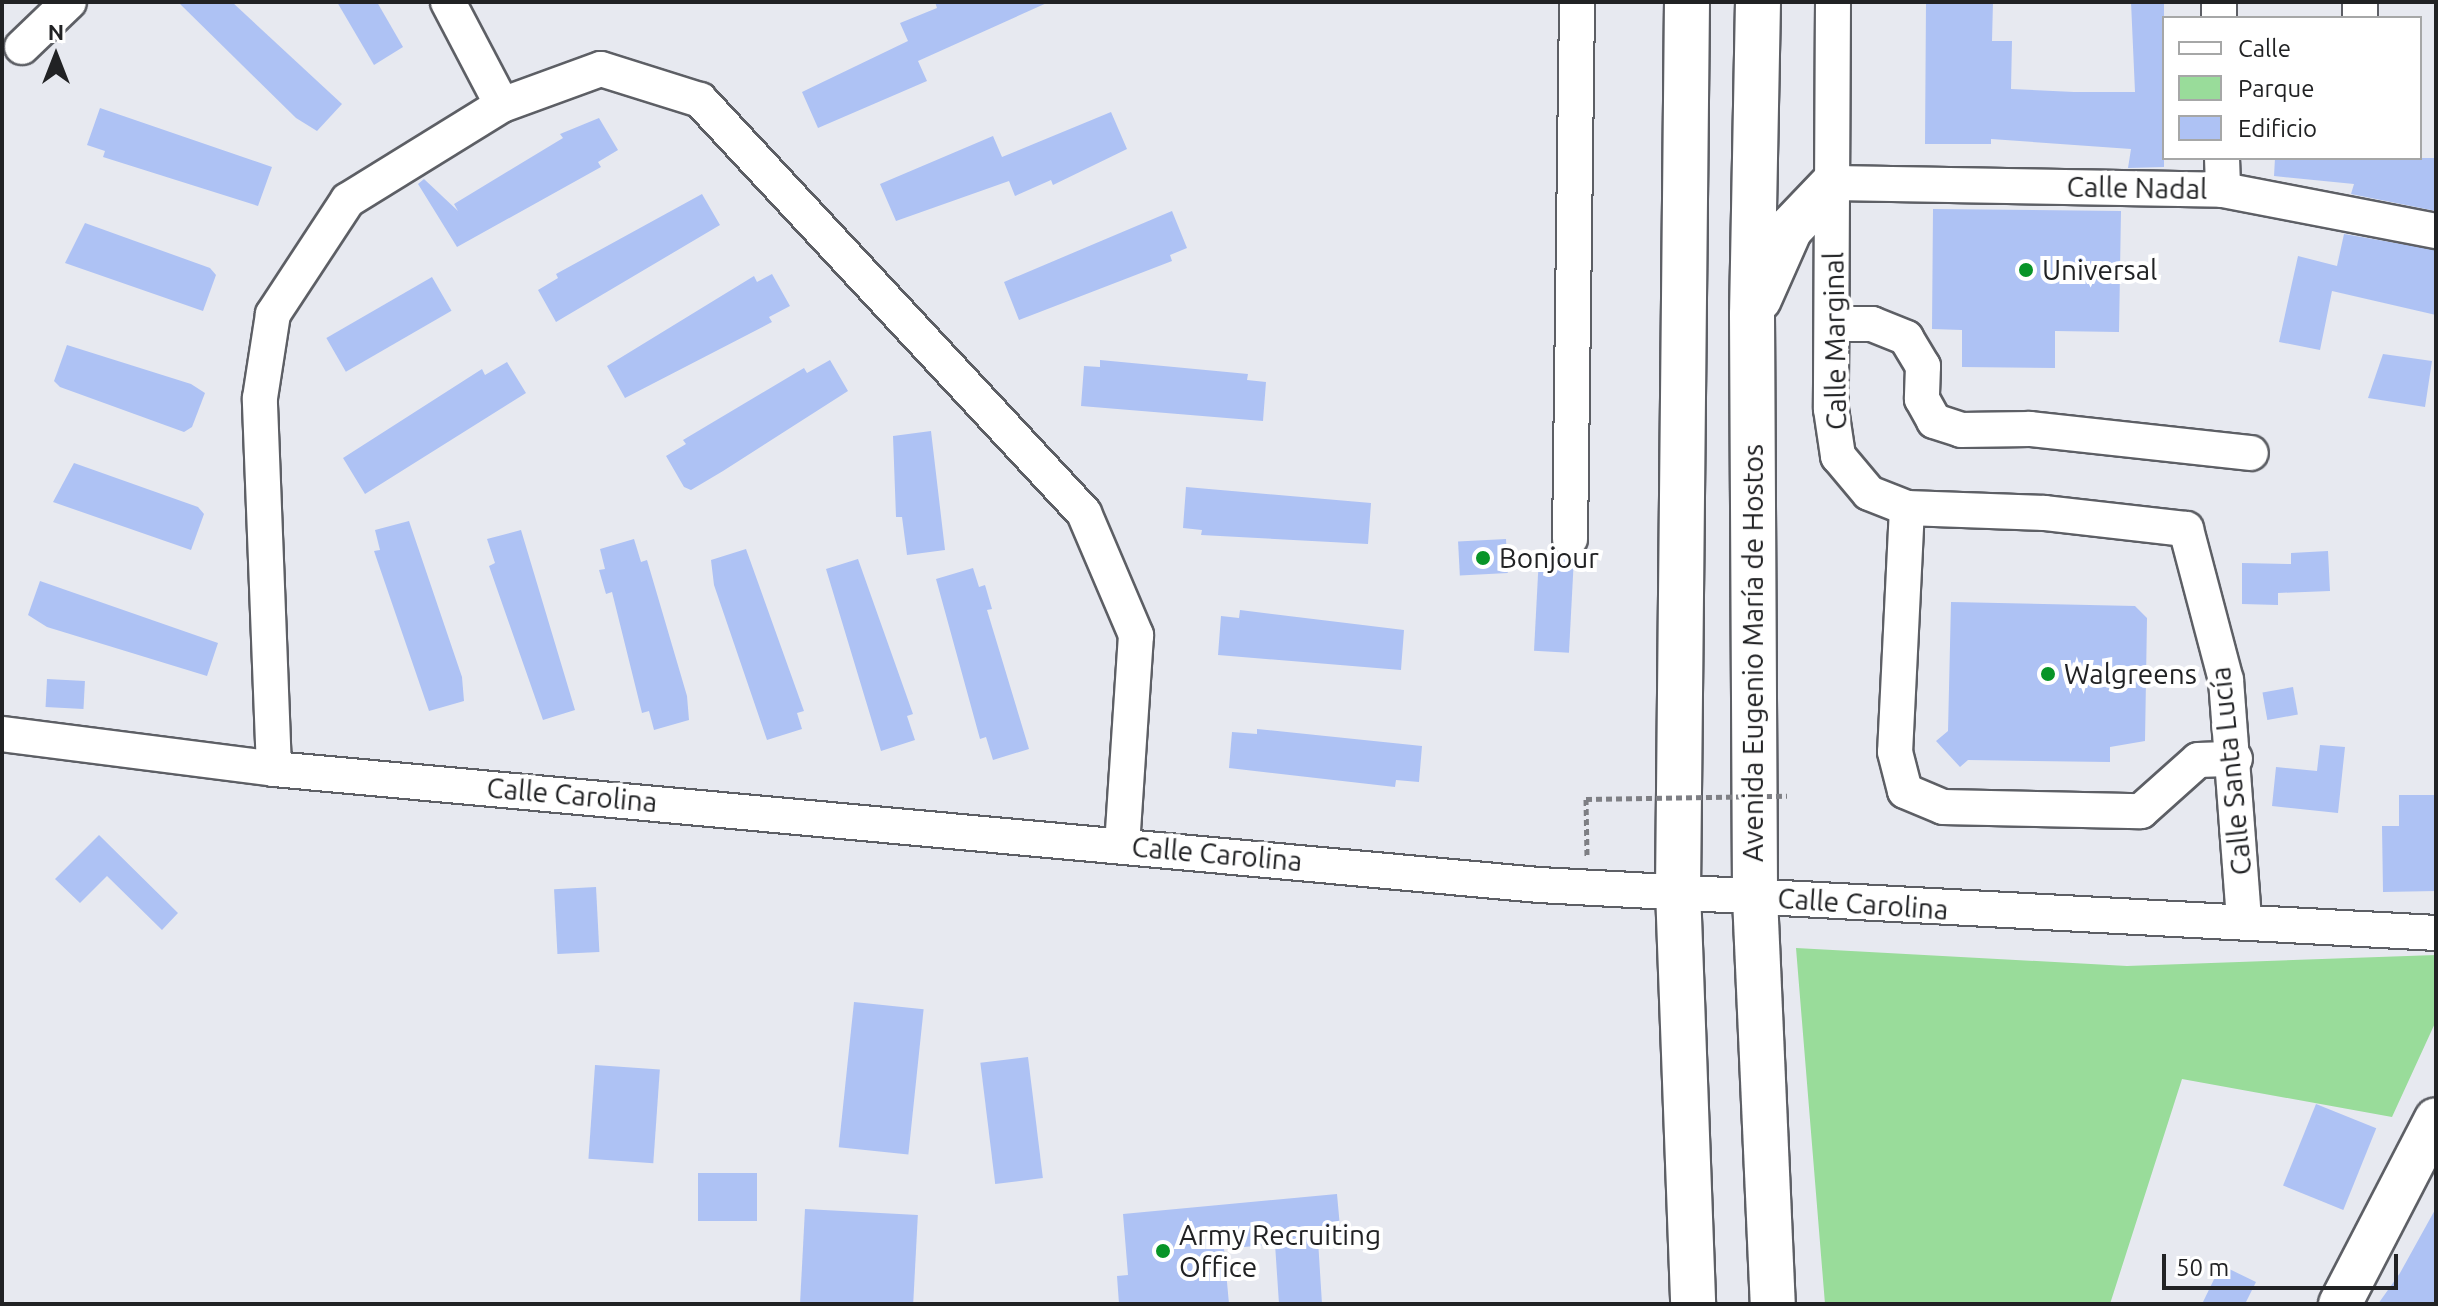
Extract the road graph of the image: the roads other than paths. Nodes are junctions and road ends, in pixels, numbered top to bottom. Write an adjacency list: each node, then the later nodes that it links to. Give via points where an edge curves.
1 (69, 2): 7 (street)
2 (448, 2): 8 (street)
3 (1577, 2): 17 (street)
4 (1687, 2): 22 (highway)
5 (1758, 2): 12 (highway, Avenida Eugenio María de Hostos)
6 (1833, 2): 10 (street, Calle Marginal)
7 (22, 47)
8 (502, 105): 20 (street, via 348,200 273,314 260,398); 21 (street, via 601,69 700,100 1084,513 1136,635)
9 (2222, 174): 10 (street, Calle Nadal); 11 (street, Calle Nadal)
10 (1834, 183): 12 (highway, via 1790,229); 13 (street, Calle Marginal)
11 (2436, 231)
12 (1752, 315): 23 (highway, Avenida Eugenio María de Hostos)
13 (1832, 324): 14 (street, via 1872,324 1906,338 1923,366 1922,399 1934,421 1961,430 2030,429); 15 (street, Calle Marginal, via 1831,409 1838,456 1869,493)
14 (2251, 453)
15 (1907, 508): 16 (street, Calle Marginal, via 2045,513); 19 (street, via 1895,752 1905,791 1943,807 2141,811 2198,760)
16 (2186, 529): 19 (street, Calle Santa Lucía, via 2226,680)
17 (1570, 539)
18 (2, 734): 20 (street, Calle Carolina)
19 (2235, 759): 24 (street, Calle Santa Lucía)
20 (274, 769): 21 (street, Calle Carolina)
21 (1122, 844): 22 (street, Calle Carolina, via 1539,885)
22 (1678, 890): 23 (street, Calle Carolina); 27 (highway)
23 (1755, 897): 24 (street, Calle Carolina); 28 (highway, Avenida Eugenio María de Hostos)
24 (2244, 922): 25 (street, Calle Carolina)
25 (2436, 933)
26 (2436, 1119): 29 (main road)
27 (1693, 1304)
28 (1773, 1304)
29 (2340, 1304)

